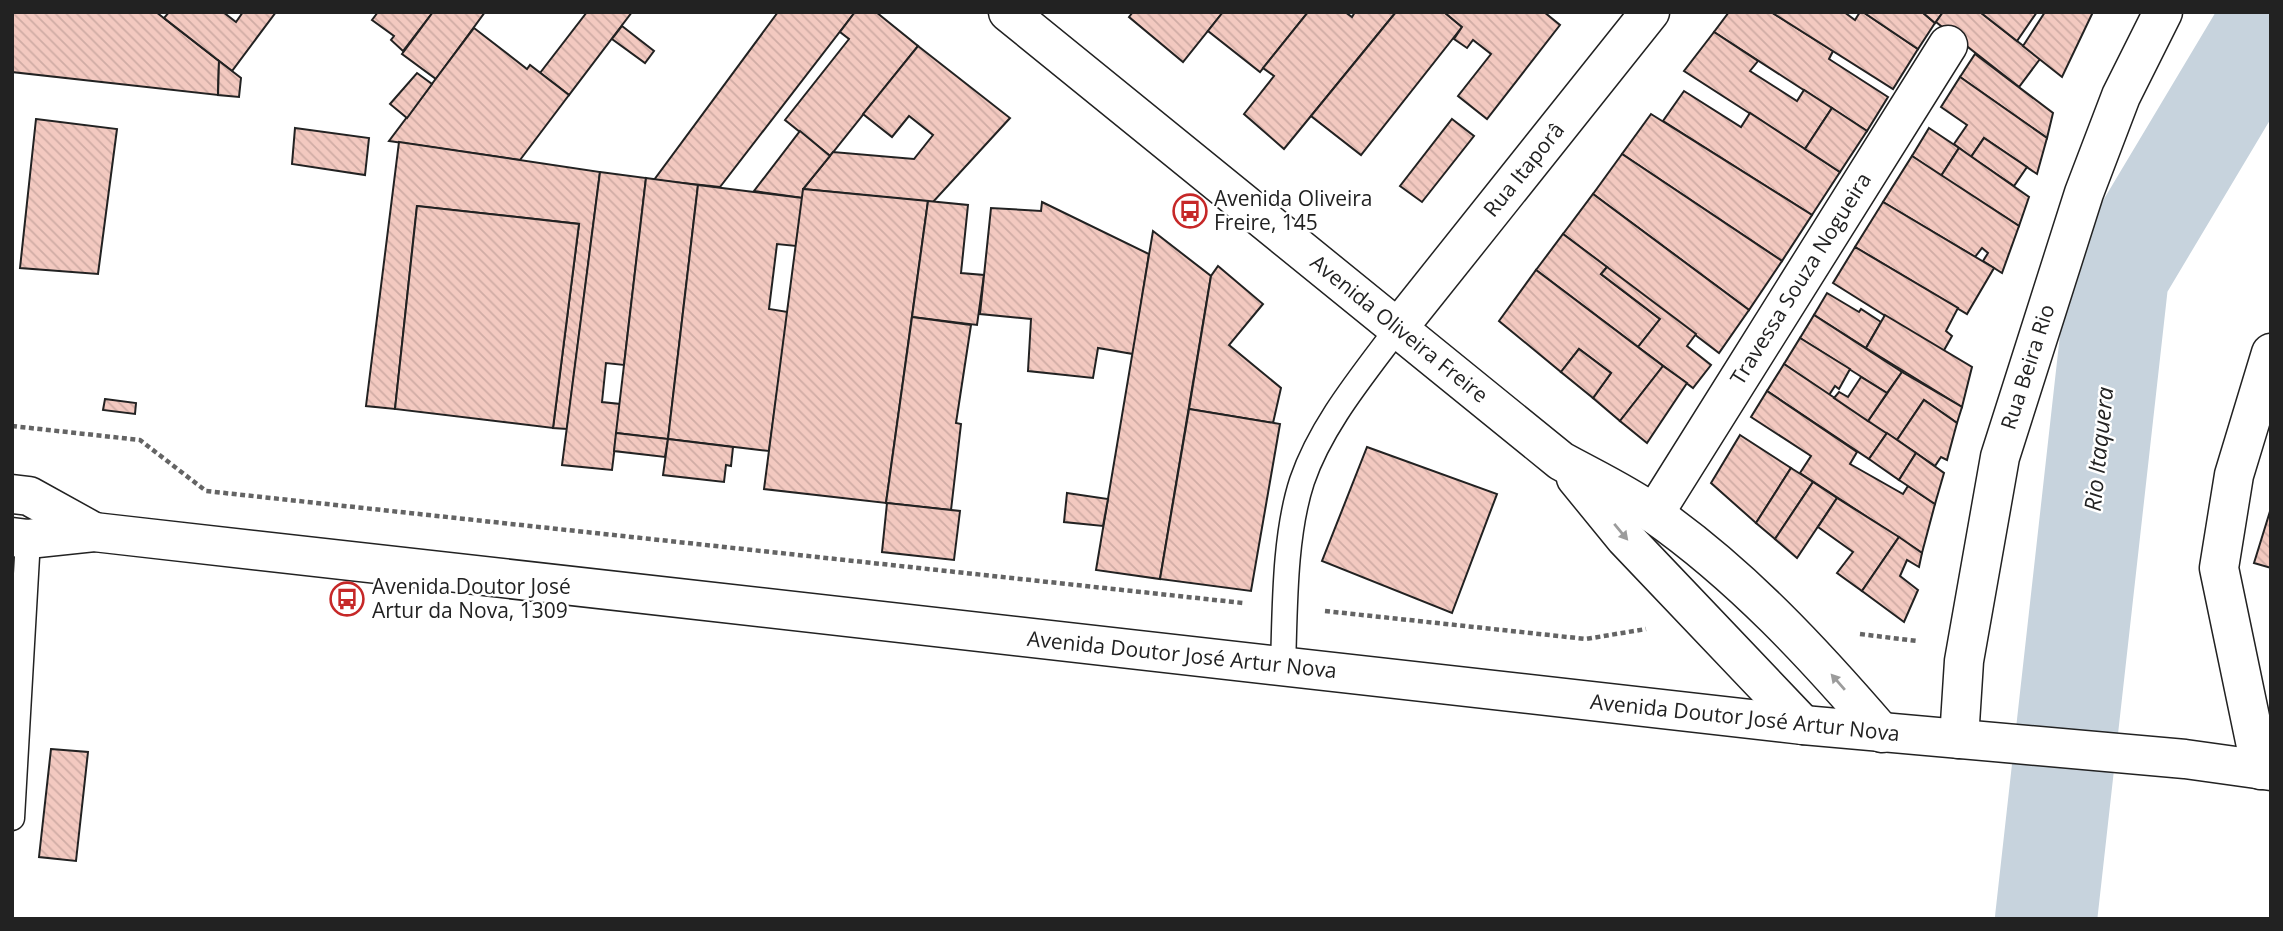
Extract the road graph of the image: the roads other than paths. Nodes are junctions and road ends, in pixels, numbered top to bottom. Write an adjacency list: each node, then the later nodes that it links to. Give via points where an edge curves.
1 (1008, 12): 5 (street, Avenida Oliveira Freire)
2 (1650, 12): 5 (street, Rua Itaporâ)
3 (2163, 12): 16 (street, Rua Beira Rio, via 2121,96 2084,193 2000,457 1964,661)
4 (1948, 45): 9 (street, Travessa Souza Nogueira)
5 (1398, 328): 7 (street, Avenida Oliveira Freire); 13 (lane, via 1327,428 1302,481 1290,538)
6 (2271, 353): 17 (street, via 2234,475 2219,568)
7 (1562, 461): 9 (street, Avenida Oliveira Freire); 14 (street, Avenida Oliveira Freire, one-way to 14, via 1625,538)
8 (12, 494): 10 (street, Avenida Doutor José Artur Nova, via 29,496)
9 (1654, 514): 15 (street, Avenida Oliveira Freire, one-way to 9, via 1825,667 1738,580)
10 (94, 532): 11 (street, Avenida Doutor José Artur Nova); 13 (street, Avenida Doutor José Artur Nova)
11 (20, 538): 12 (lane)
12 (18, 612): 18 (lane)
13 (1283, 667): 14 (street, Avenida Doutor José Artur Nova)
14 (1803, 725): 15 (street, Avenida Doutor José Artur Nova)
15 (1882, 733): 16 (street, Avenida Doutor José Artur Nova)
16 (1959, 739): 17 (street, Avenida Doutor José Artur Nova, via 2185,759)
17 (2266, 771)
18 (12, 818)

